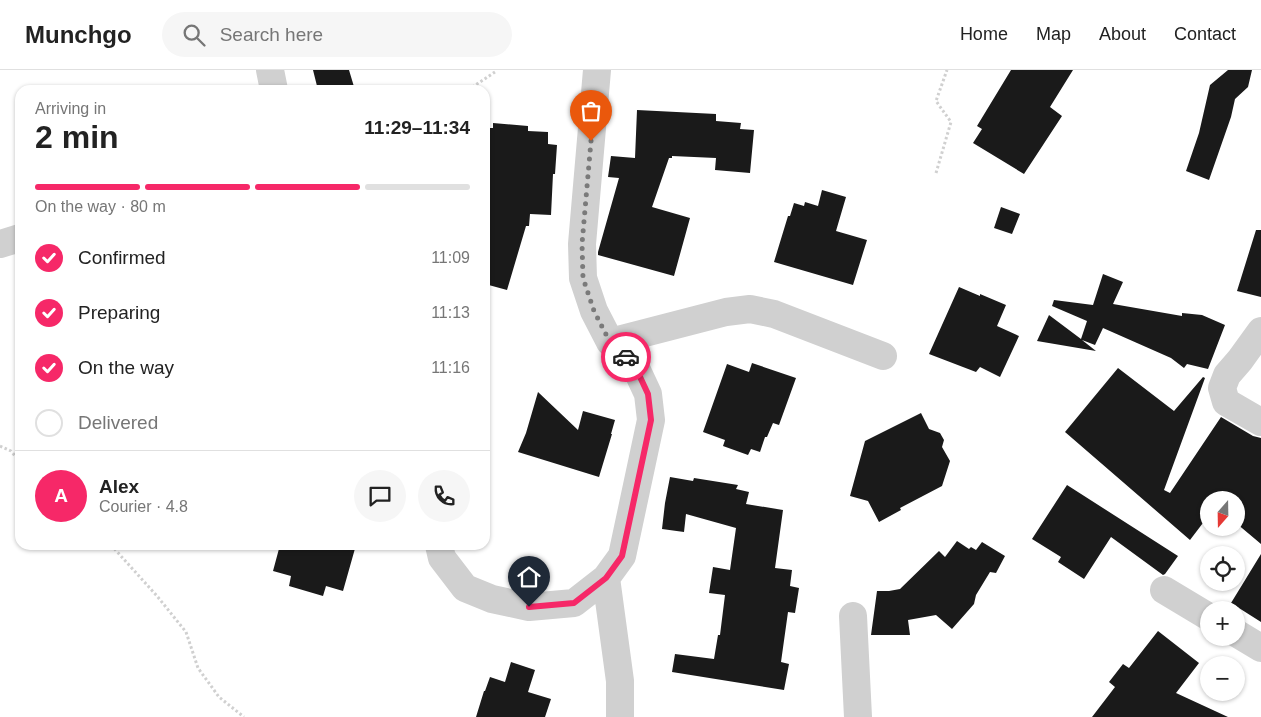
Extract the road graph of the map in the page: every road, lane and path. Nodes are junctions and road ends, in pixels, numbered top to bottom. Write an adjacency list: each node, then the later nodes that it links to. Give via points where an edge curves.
1 (270, 70): 5 (street)
2 (597, 70): 11 (street, via 582,244 583,278 594,311)
3 (947, 70): 7 (path, via 936,101 951,122)
4 (495, 72): 6 (path)
5 (273, 85)
6 (476, 85)
7 (936, 173)
8 (15, 240): 9 (street)
9 (0, 244)
10 (1261, 332): 13 (street, via 1227,375 1222,388 1226,402)
11 (610, 342): 12 (street, via 726,312 750,309 774,314); 18 (street, via 634,364 648,394 651,420 622,556)
12 (883, 356)
13 (1261, 422)
14 (0, 446): 15 (path)
15 (15, 456)
16 (116, 550): 24 (path, via 186,632 198,668 219,697)
17 (440, 550): 18 (street, via 442,558 465,588 492,599 529,607 574,603)
18 (606, 578): 25 (street, via 620,681)
19 (1164, 590): 20 (street)
20 (1200, 612)
21 (853, 616): 26 (street)
22 (1245, 638): 23 (street)
23 (1261, 648)
24 (244, 717)
25 (620, 717)
26 (858, 717)

